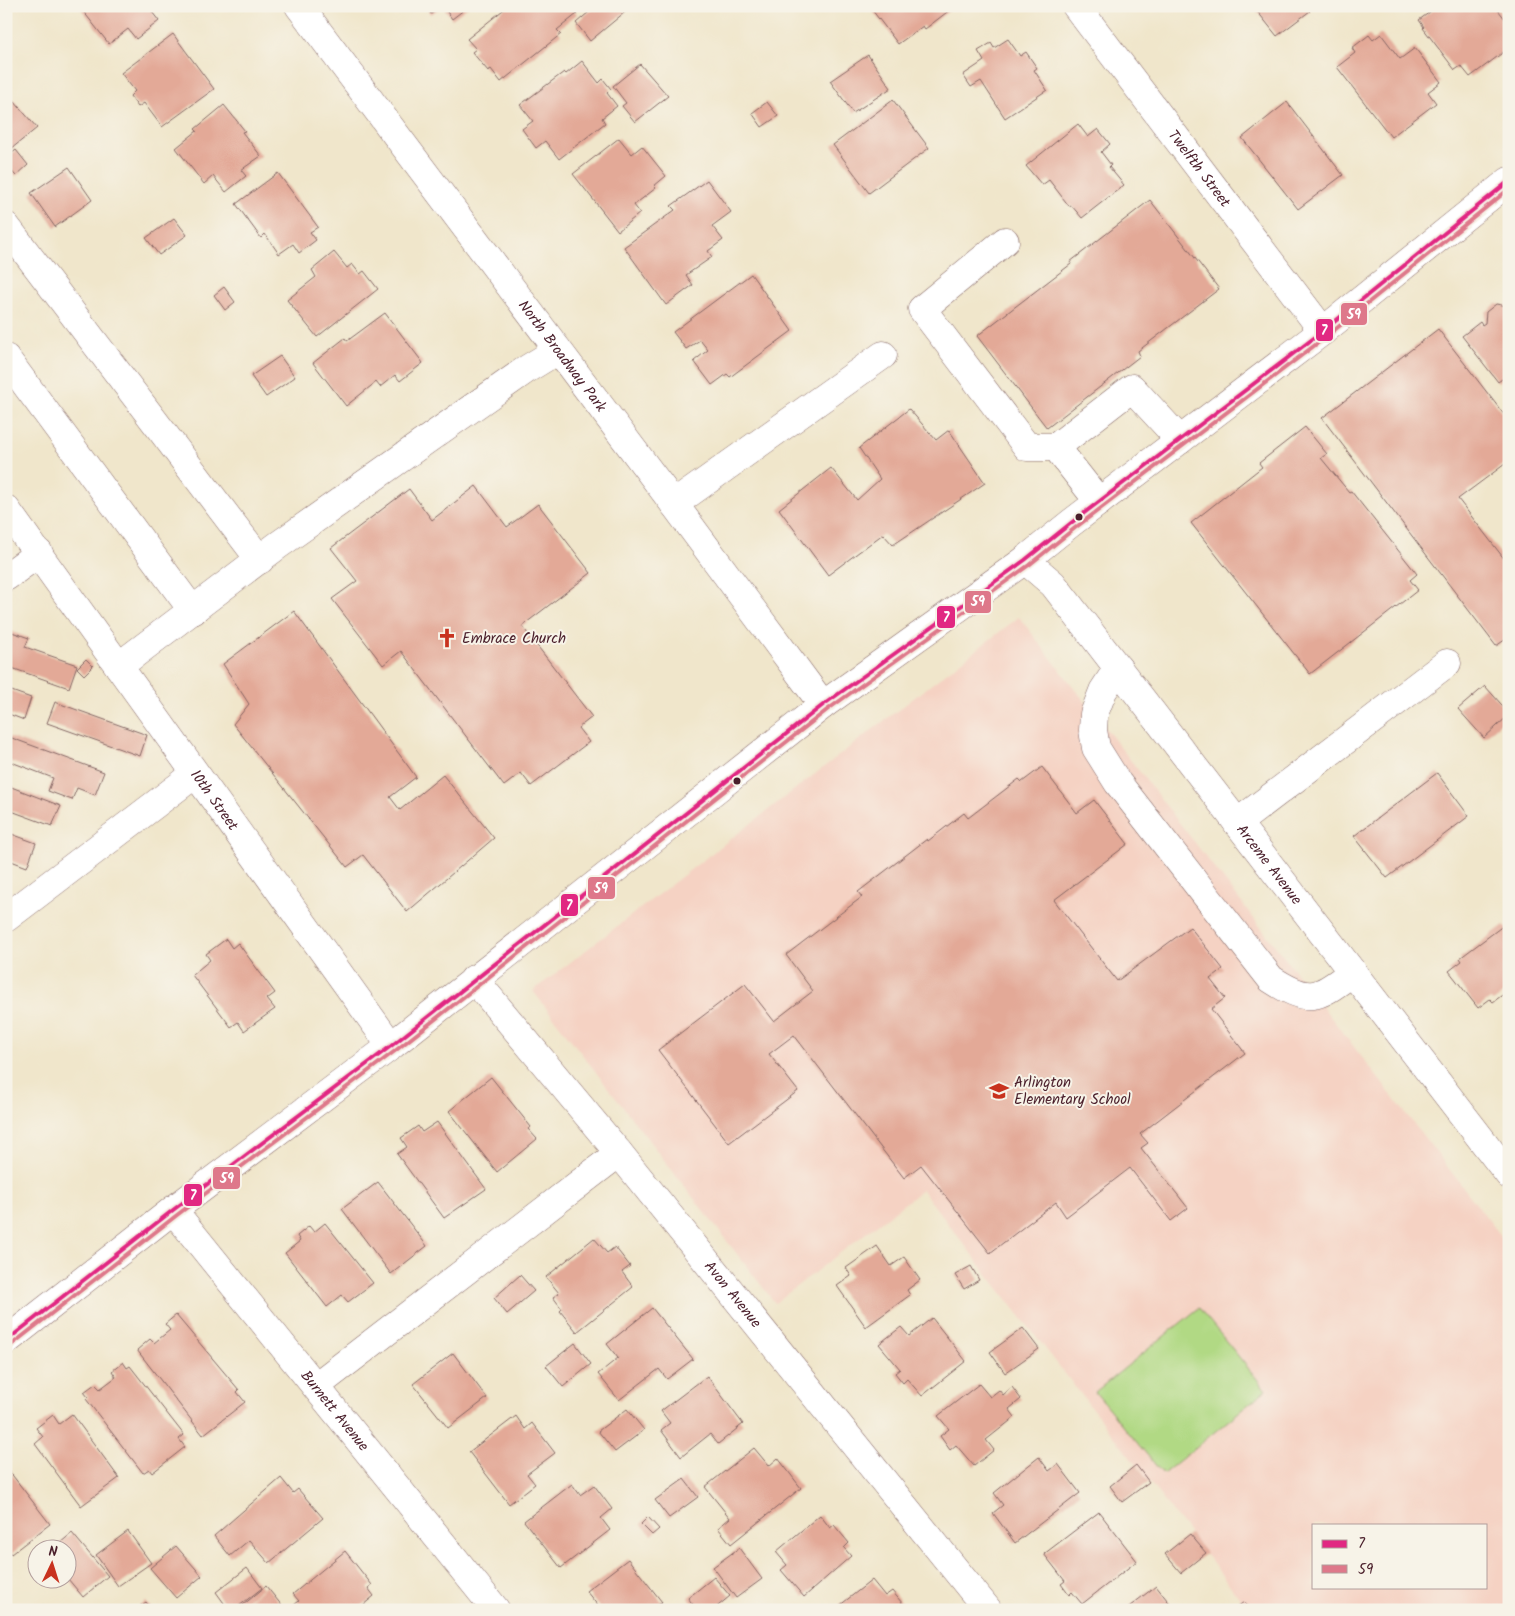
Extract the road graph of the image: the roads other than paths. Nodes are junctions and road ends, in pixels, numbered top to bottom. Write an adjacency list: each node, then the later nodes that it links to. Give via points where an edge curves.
1 (299, 6): 7 (street, North Broadway Park)
2 (1076, 6): 6 (street, Twelfth Street)
3 (1508, 183): 6 (street)
4 (6, 226): 16 (street)
5 (1005, 241): 11 (street, via 922,309 1027,447)
6 (1323, 331): 10 (street)
7 (558, 350): 13 (street, North Broadway Park); 16 (street)
8 (883, 355): 13 (street)
9 (6, 358): 19 (street)
10 (1180, 440): 11 (street, via 1132,388); 12 (street)
11 (1056, 447): 12 (street)
12 (1099, 502): 17 (street)
13 (674, 504): 23 (street, North Broadway Park)
14 (6, 509): 15 (street, 10th Street)
15 (38, 553): 18 (street); 21 (street, 10th Street)
16 (260, 560): 19 (street)
17 (1025, 560): 22 (street, Arceme Avenue, via 1053,584); 23 (street)
18 (6, 577)
19 (193, 611): 21 (street)
20 (1447, 663): 25 (street)
21 (119, 666): 24 (street, 10th Street)
22 (1118, 668): 25 (street, Arceme Avenue); 27 (street, via 1103,691 1094,714 1093,730 1096,748 1118,783 1271,979 1288,990 1308,996 1325,993)
23 (823, 705): 28 (street)
24 (195, 774): 26 (street); 29 (street, 10th Street)
25 (1237, 823): 27 (street, Arceme Avenue)
26 (6, 918)
27 (1353, 972): 31 (street, Arceme Avenue)
28 (474, 979): 29 (street); 30 (street, Avon Avenue)
29 (391, 1046): 32 (street)
30 (619, 1153): 34 (street); 36 (street, Avon Avenue)
31 (1509, 1175)
32 (173, 1210): 33 (street); 34 (street, Burnett Avenue)
33 (6, 1340)
34 (316, 1386): 35 (street, Burnett Avenue)
35 (496, 1610)
36 (988, 1610)

